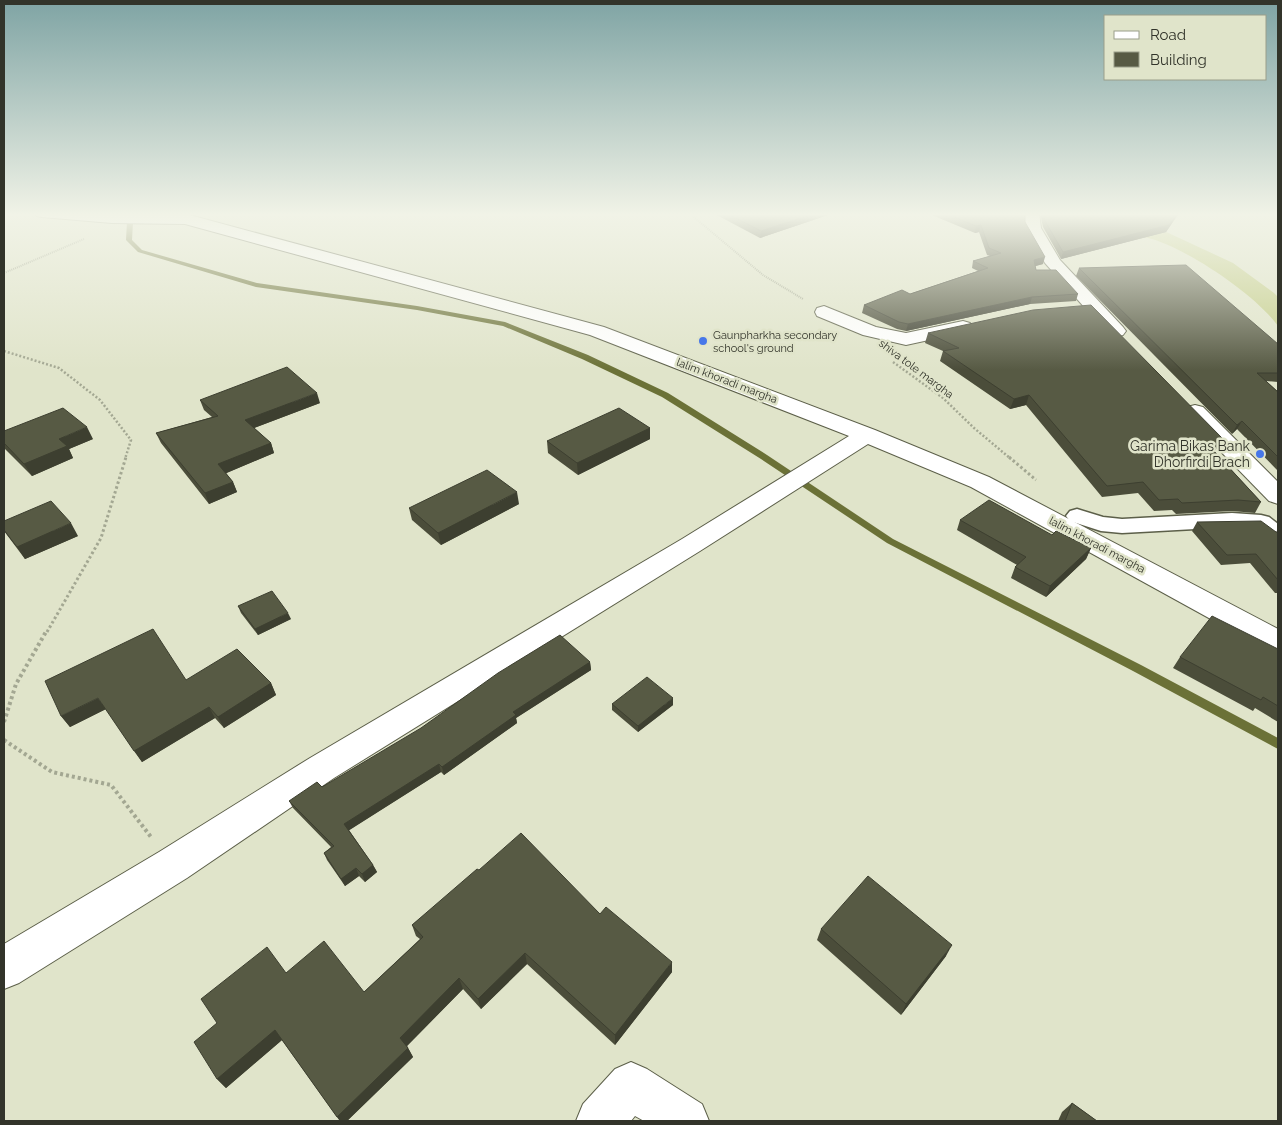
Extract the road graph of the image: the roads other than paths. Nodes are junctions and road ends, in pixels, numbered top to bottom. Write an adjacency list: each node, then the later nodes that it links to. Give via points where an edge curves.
1 (354, 266): 7 (street, lalim khoradi margha, via 597,331)
2 (1055, 266): 5 (street, via 1083,307)
3 (824, 312): 4 (street, via 870,331 906,339)
4 (976, 324)
5 (1127, 342)
6 (1182, 398): 8 (street)
7 (867, 435): 11 (street, lalim khoradi margha, via 980,482); 12 (street, via 322,768 172,866)
8 (1278, 496)
9 (1078, 516): 10 (street, via 1100,524 1122,526 1232,520 1261,522)
10 (1278, 534)
11 (1278, 642)
12 (4, 968)
13 (600, 1121): 14 (street, via 631,1085)
14 (685, 1121)

